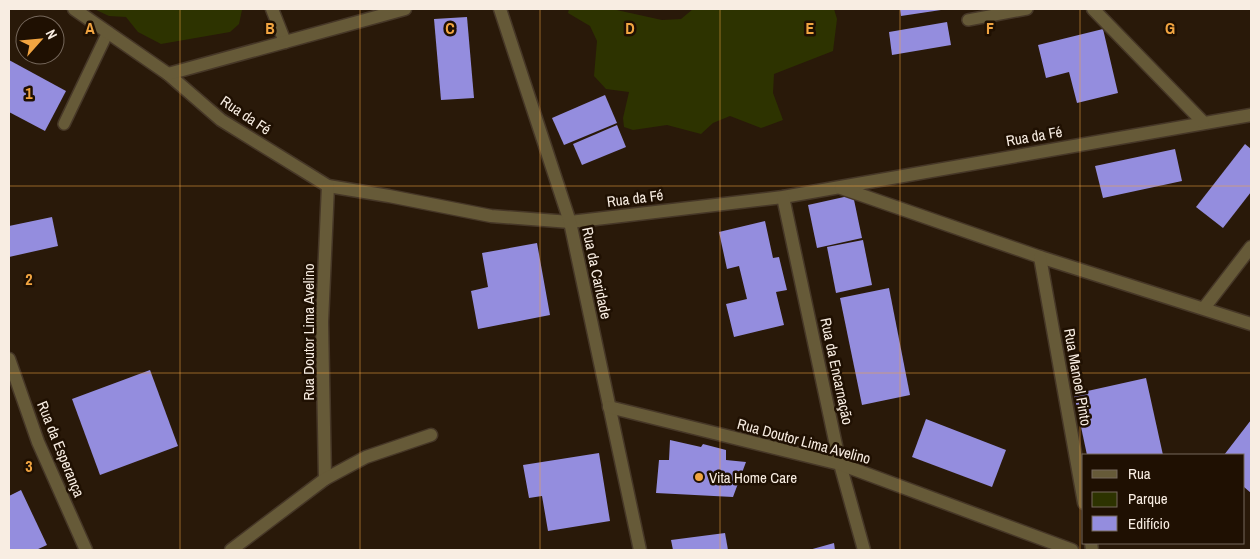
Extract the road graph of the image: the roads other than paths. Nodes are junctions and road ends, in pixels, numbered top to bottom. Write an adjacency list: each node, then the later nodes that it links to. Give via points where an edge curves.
1 (74, 9): 8 (street, Rua da Fé)
2 (272, 9): 9 (street)
3 (405, 9): 9 (street)
4 (500, 9): 17 (street, Rua da Caridade)
5 (1027, 9): 7 (lane)
6 (1093, 9): 12 (street)
7 (968, 20)
8 (108, 32): 10 (street, Rua da Fé); 13 (lane)
9 (285, 42): 10 (street)
10 (168, 74): 14 (street, Rua da Fé, via 221,120)
11 (1251, 115): 12 (street, Rua da Fé)
12 (1202, 122): 15 (street, Rua da Fé)
13 (64, 124)
14 (328, 186): 17 (street, Rua da Fé, via 491,216); 26 (street, Rua Doutor Lima Avelino, via 322,322)
15 (840, 188): 16 (street, Rua da Fé); 19 (street)
16 (783, 197): 17 (street, Rua da Fé); 25 (street, Rua da Encarnação)
17 (570, 222): 23 (street, Rua da Caridade)
18 (1251, 247): 20 (street)
19 (1040, 257): 20 (street); 27 (street, Rua Manoel Pinto)
20 (1204, 308): 21 (street)
21 (1251, 324)
22 (9, 359): 28 (street, Rua da Esperança, via 38,442)
23 (609, 407): 25 (street, Rua Doutor Lima Avelino); 30 (street, Rua da Caridade)
24 (431, 435): 26 (street, via 366,457)
25 (840, 464): 31 (street, Rua da Encarnação); 32 (street, Rua Doutor Lima Avelino)
26 (325, 479): 29 (street)
27 (1082, 492)
28 (86, 550)
29 (231, 550)
30 (640, 550)
31 (864, 550)
32 (1072, 550)

